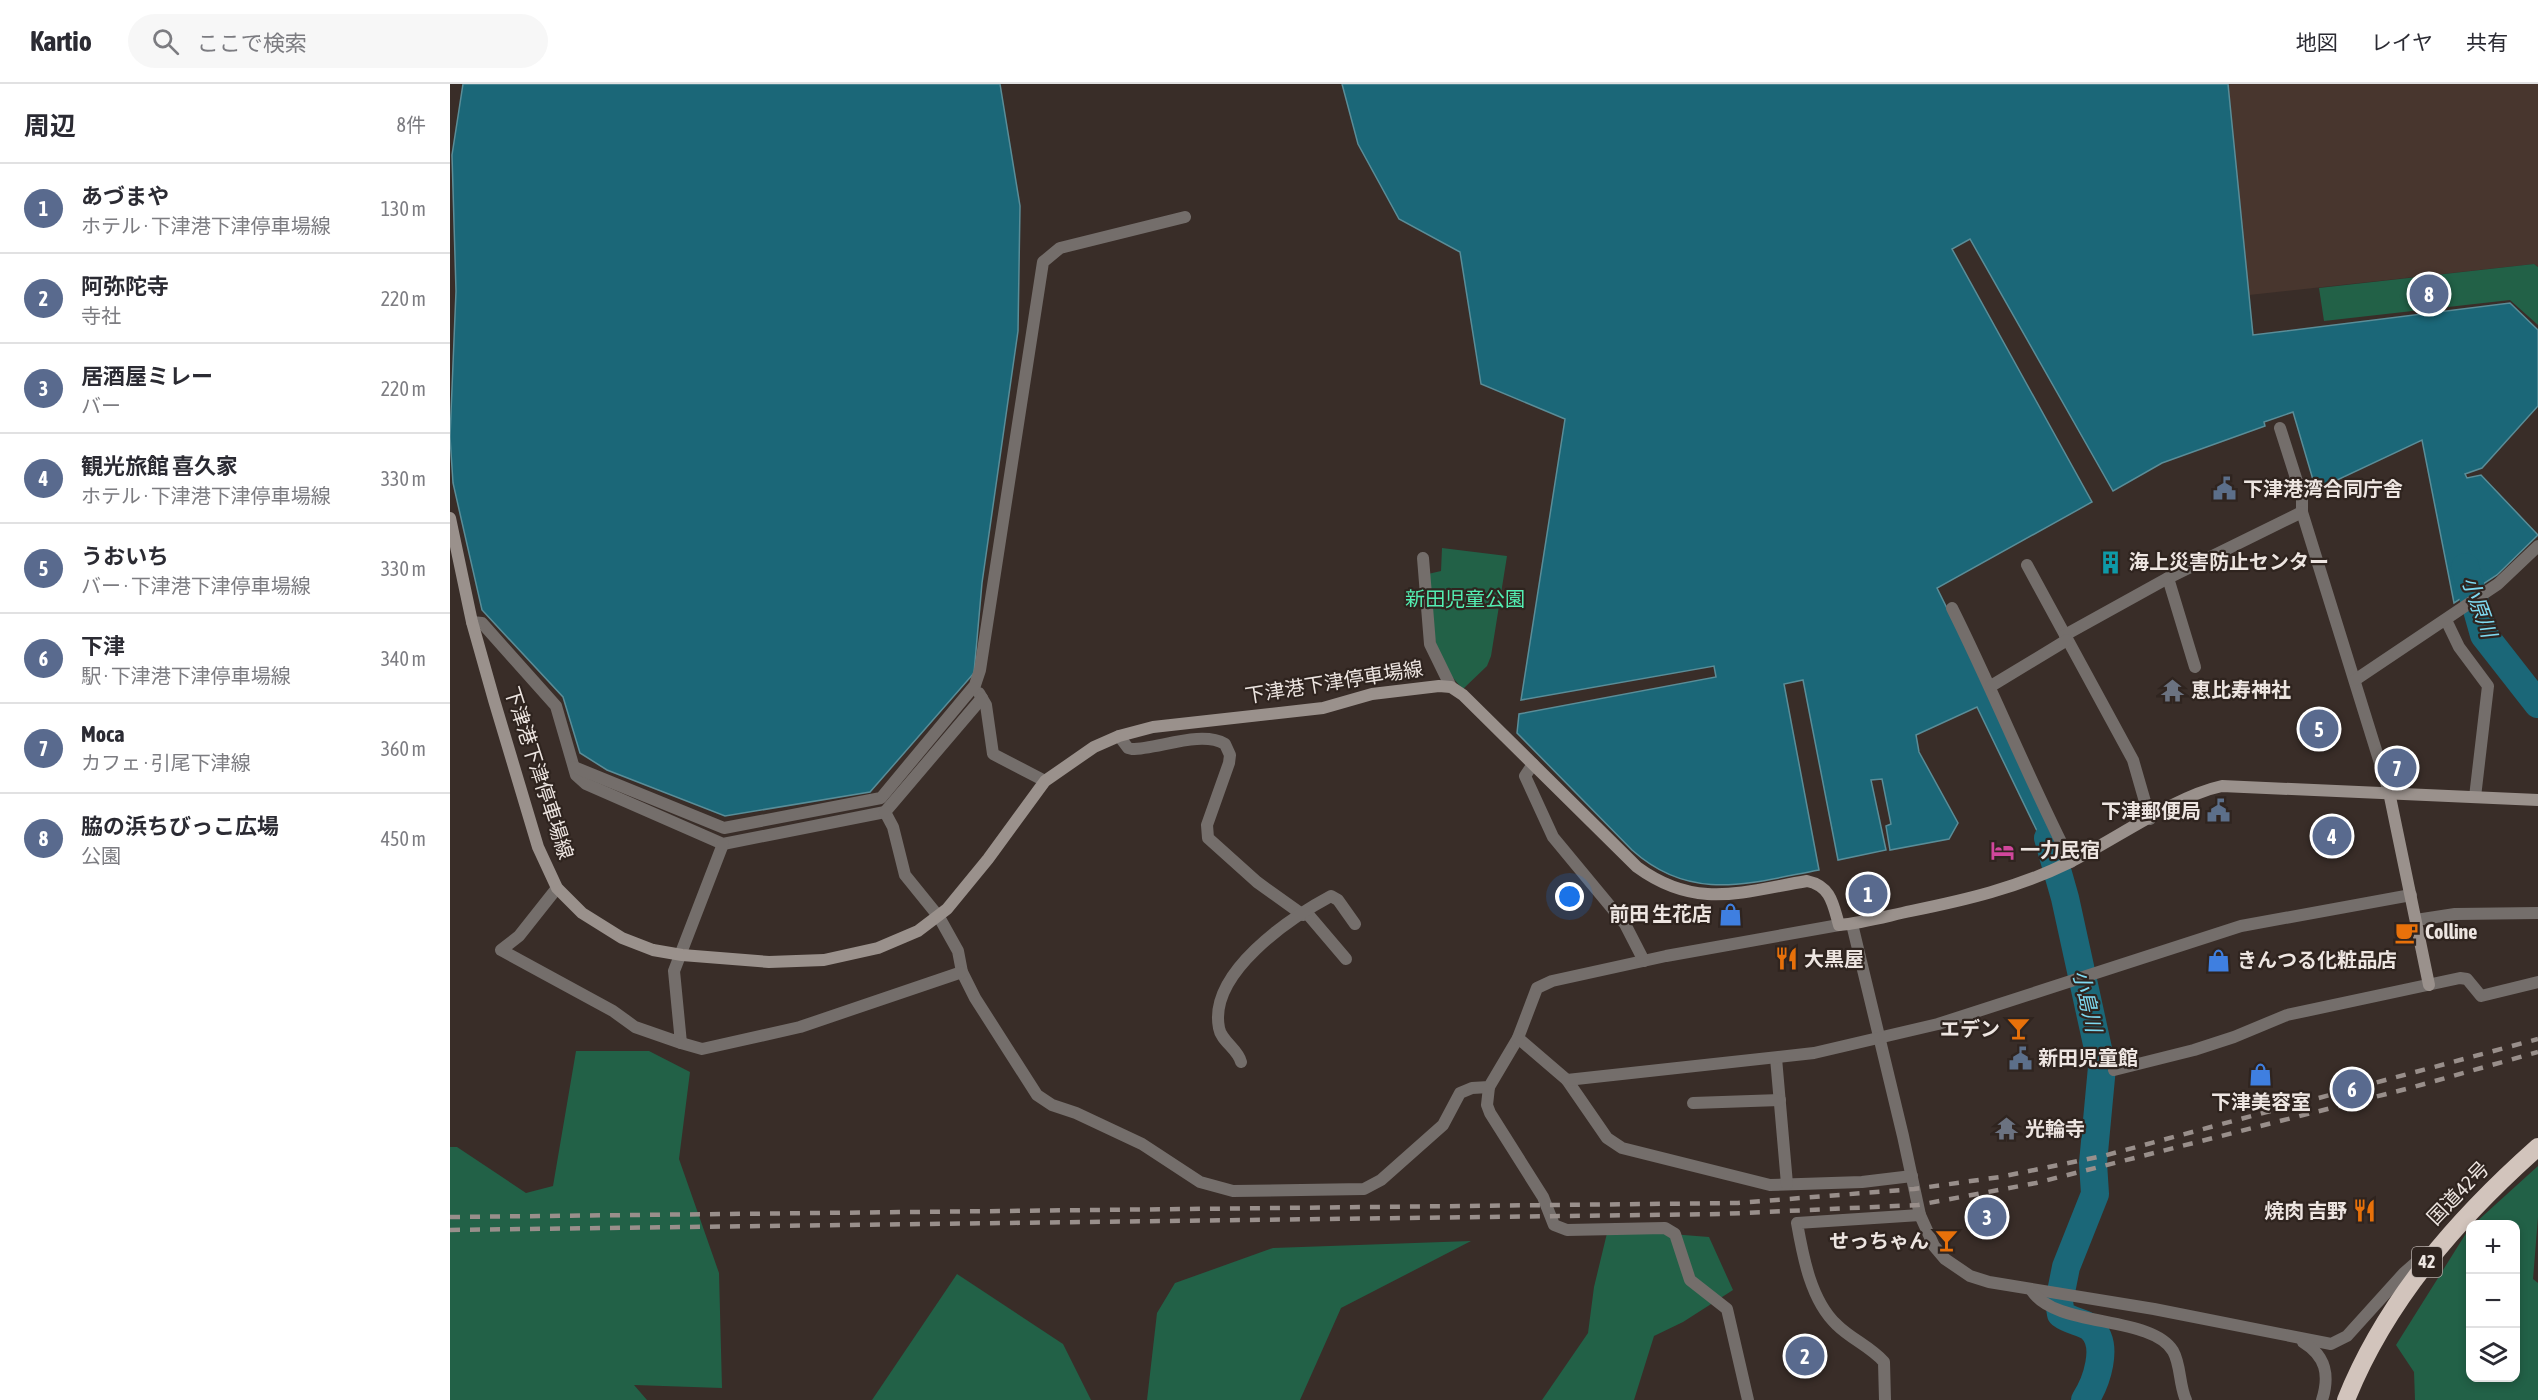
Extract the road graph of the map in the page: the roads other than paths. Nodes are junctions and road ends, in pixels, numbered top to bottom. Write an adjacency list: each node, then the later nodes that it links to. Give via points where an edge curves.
1 (1185, 217): 15 (street, via 1060,248 1043,262)
2 (2280, 428): 3 (street, via 2302,497)
3 (2302, 512): 8 (street); 14 (street)
4 (450, 518): 11 (main road, 下津港下津停車場線)
5 (2538, 546): 10 (street, via 2498,584)
6 (1423, 558): 17 (street, via 1430,644)
7 (2027, 565): 12 (street)
8 (2168, 578): 12 (street); 13 (street)
9 (1952, 608): 16 (street)
10 (2451, 617): 14 (street); 24 (street, via 2459,647 2488,686)
11 (472, 622): 21 (street, via 482,623 556,706); 30 (main road, 下津港下津停車場線, via 538,847)
12 (2066, 637): 16 (street); 27 (street, via 2133,760)
13 (2195, 667)
14 (2355, 680): 23 (street)
15 (975, 685): 18 (street); 21 (street, via 881,798 724,828)
16 (1991, 686): 29 (street)
17 (1451, 687): 19 (main road, 下津港下津停車場線, via 1372,694 1323,708 1153,727); 20 (main road, 下津港下津停車場線)
18 (982, 698): 22 (street, via 993,754); 26 (street)
19 (1119, 736): 22 (main road, 下津港下津停車場線, via 1094,747); 33 (street, via 1132,749 1194,740 1225,744 1229,763 1207,825 1208,838 1257,882)
20 (1533, 764): 37 (main road, 下津港下津停車場線, via 1651,878 1682,891 1717,896 1807,881 1818,883 1831,897); 40 (street, via 1525,776 1552,837 1625,924)
21 (574, 767): 28 (street, via 586,784)
22 (1045, 781): 34 (main road, 下津港下津停車場線)
23 (2389, 792): 24 (main road); 27 (main road, via 2222,786 2206,790); 31 (main road)
24 (2475, 797): 25 (main road)
25 (2538, 800)
26 (885, 812): 28 (street); 34 (street, via 893,827 905,875)
27 (2150, 819): 29 (main road)
28 (723, 844): 38 (street)
29 (2069, 862): 37 (main road, via 1985,895)
30 (557, 888): 38 (main road, 下津港下津停車場線, via 582,913 622,938); 46 (street, via 519,936 501,950 635,1026)
31 (2411, 895): 35 (main road); 44 (street, via 2241,926 1938,1024)
32 (2538, 913): 35 (street, via 2455,914)
33 (1305, 914): 36 (street, via 1334,896); 39 (street); 48 (street, via 1260,944 1225,993 1219,1030)
34 (939, 917): 38 (main road, 下津港下津停車場線, via 878,948 824,960 769,962); 41 (street, via 958,951)
35 (2416, 920): 43 (main road)
36 (1355, 924)
37 (1845, 925): 40 (street); 44 (street)
38 (681, 955): 46 (street, via 674,971)
39 (1346, 959)
40 (1644, 961): 45 (street, via 1552,981 1537,988)
41 (962, 972): 46 (street, via 800,1027 702,1049); 51 (street, via 1037,1095 1142,1144 1200,1182 1233,1191 1364,1189 1381,1180 1443,1125 1460,1093)
42 (2538, 981): 43 (street, via 2481,996 2464,978)
43 (2429, 985): 49 (street, via 2287,1015 2204,1047)
44 (1880, 1037): 47 (street); 55 (street)
45 (1518, 1038): 50 (street); 51 (street)
46 (681, 1043)
47 (1776, 1058): 50 (street); 52 (street)
48 (1241, 1062)
49 (2114, 1070)
50 (1567, 1080): 56 (street, via 1607,1138 1622,1148 1770,1185)
51 (1489, 1087): 61 (street, via 1490,1113 1543,1197 1554,1225 1567,1230 1665,1228 1676,1234 1690,1280 1727,1309)
52 (1780, 1100): 53 (street); 56 (street)
53 (1694, 1103)
54 (2538, 1147): 58 (highway, 国道42号 / 42)
55 (1912, 1176): 56 (street); 57 (street)
56 (1787, 1184)
57 (1920, 1215): 59 (street, via 1935,1246 1955,1267 1989,1282); 62 (street, via 1797,1223 1811,1280 1826,1313 1884,1362)
58 (2451, 1232): 60 (street, via 2404,1273 2339,1341 2322,1344); 65 (highway, 国道42号 / 42, via 2387,1321)
59 (2032, 1291): 60 (street, via 2164,1311); 63 (street, via 2044,1305 2149,1334 2165,1343 2172,1351)
60 (2295, 1337): 64 (street, via 2313,1348 2324,1364 2326,1383)
61 (1748, 1400)
62 (1885, 1400)
63 (2186, 1400)
64 (2322, 1400)
65 (2346, 1400)

